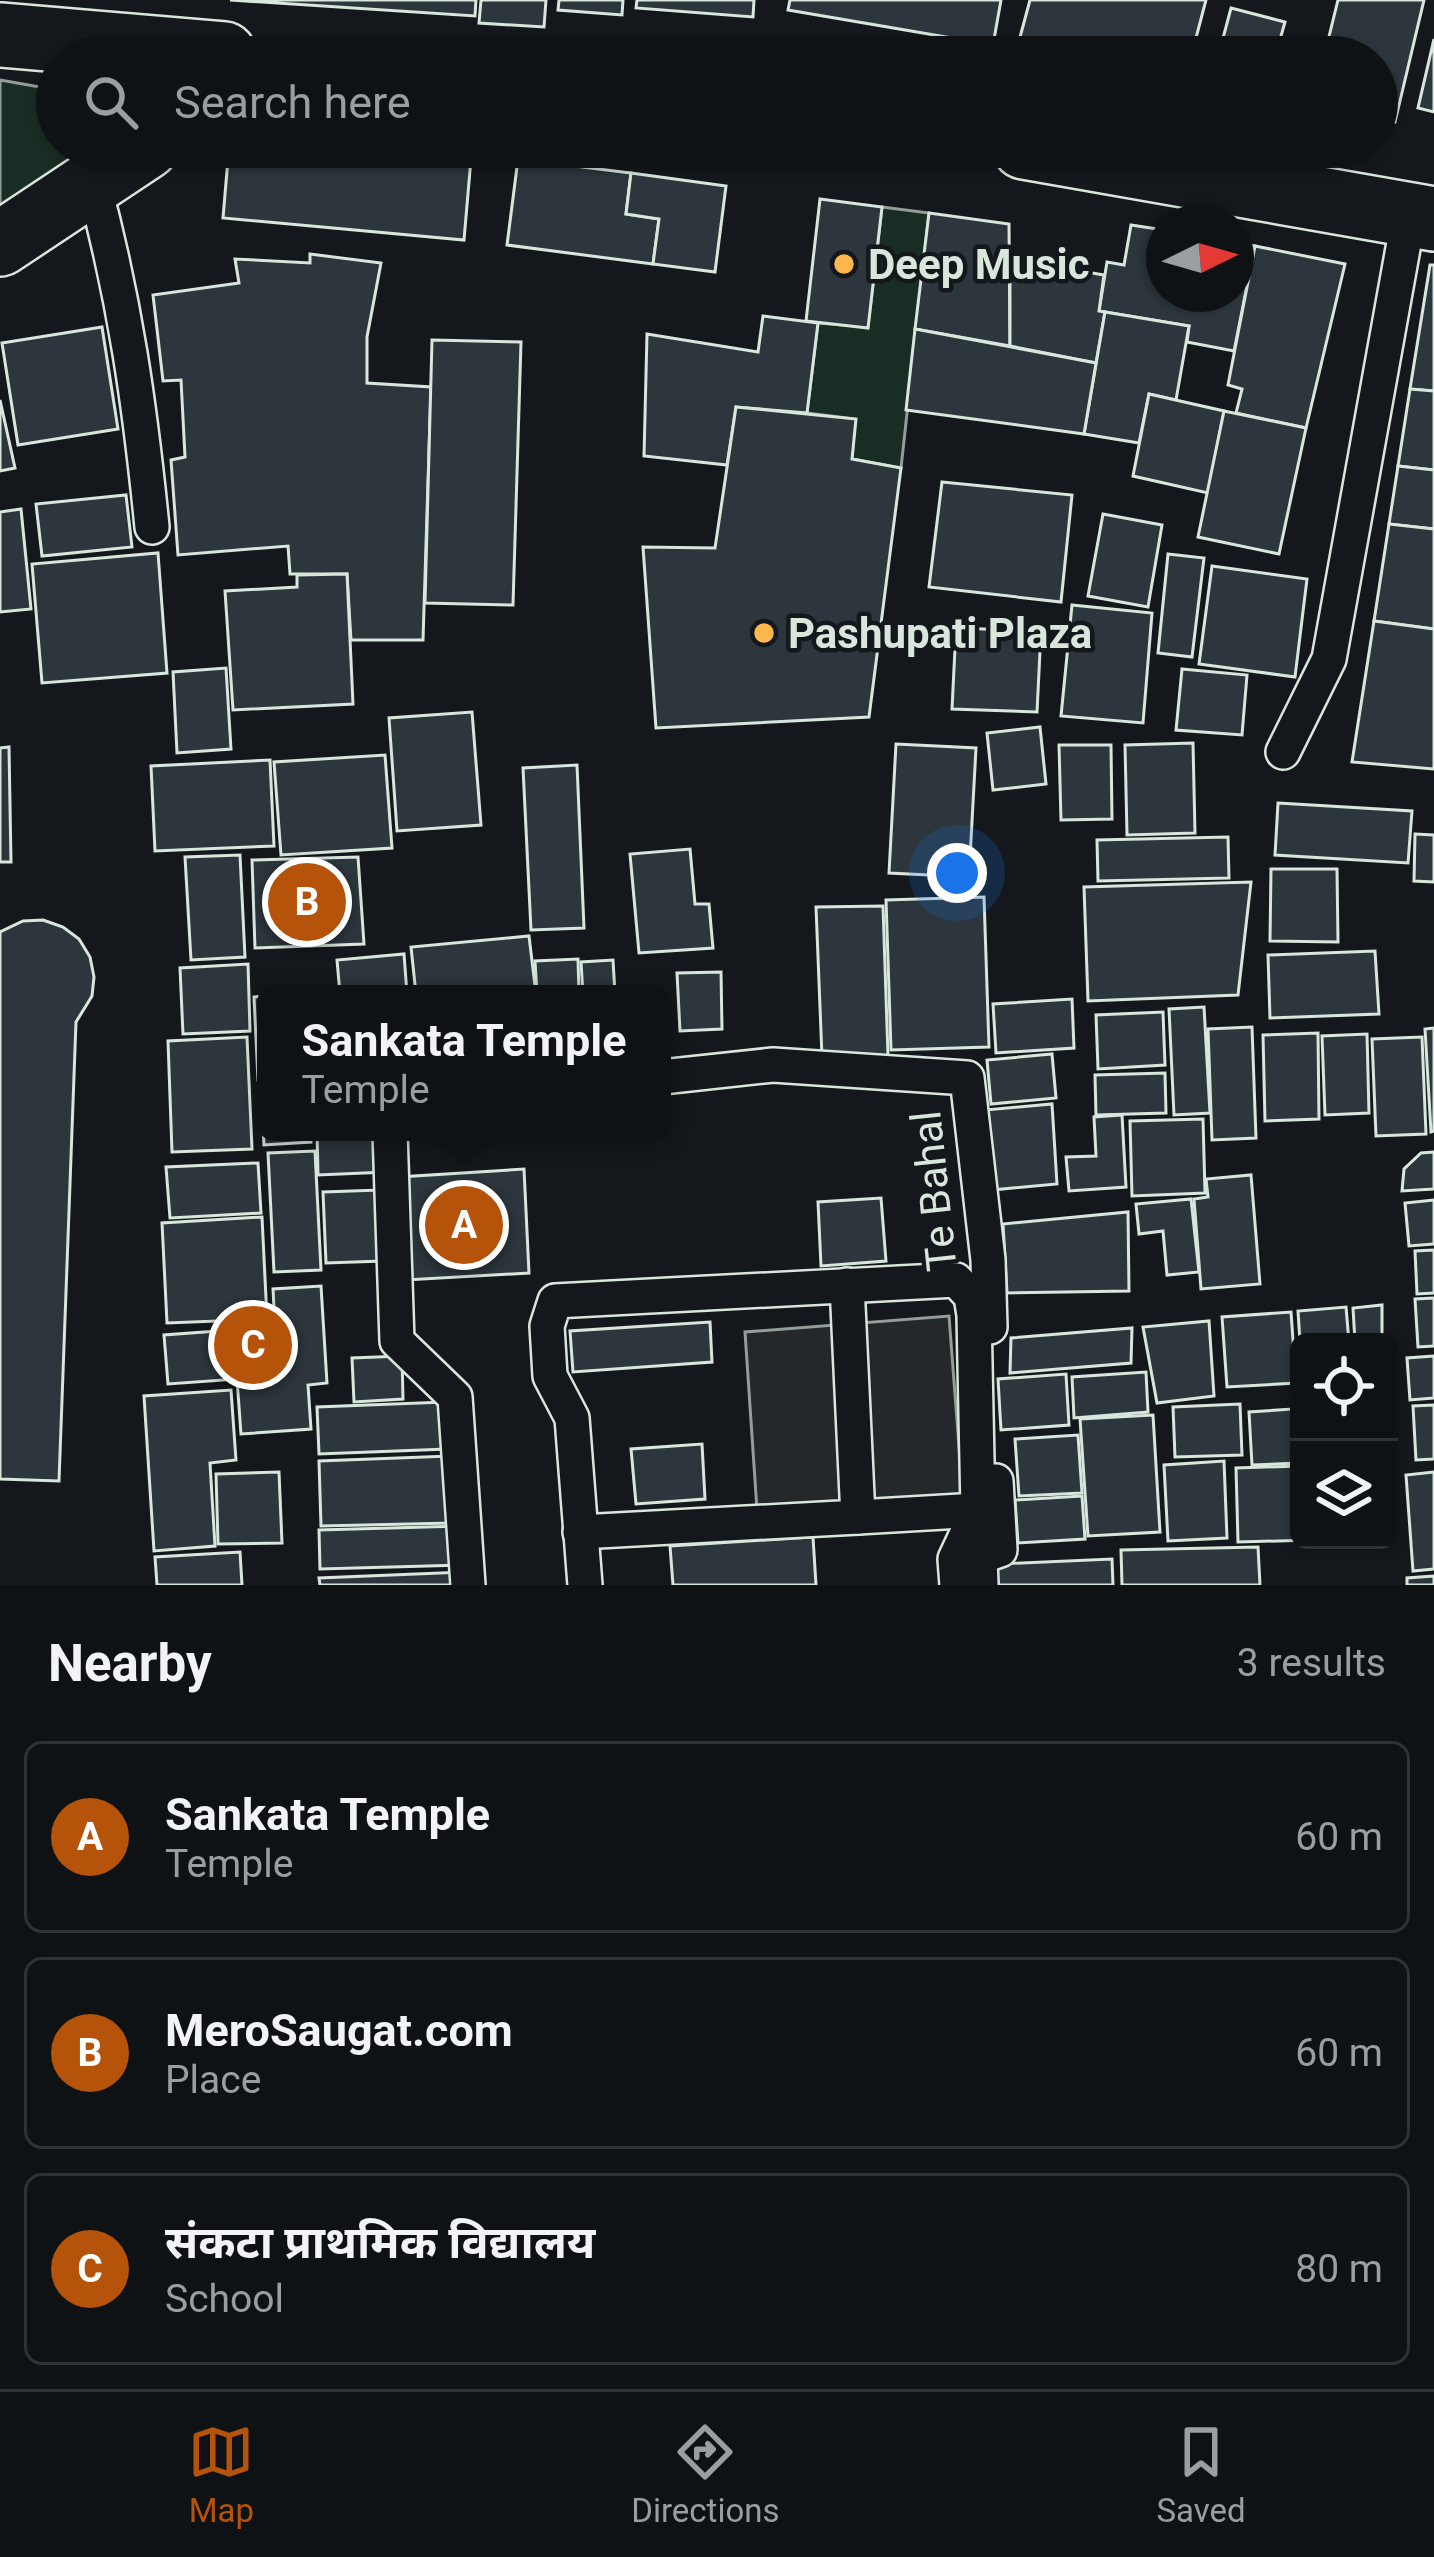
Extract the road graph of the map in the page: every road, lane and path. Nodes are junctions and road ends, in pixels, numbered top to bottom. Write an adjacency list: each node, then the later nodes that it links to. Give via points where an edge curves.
1 (0, 34): 2 (street)
2 (36, 37)
3 (114, 168): 5 (street)
4 (1143, 168): 6 (street)
5 (93, 182): 7 (street); 8 (lane, via 120,281)
6 (1422, 217): 9 (lane, via 1329,659)
7 (0, 244)
8 (152, 527)
9 (1283, 752)
10 (671, 1076): 19 (lane, Te Bahal, via 772,1065 967,1078 988,1260 1000,1550 980,1558)
11 (390, 1141): 16 (lane, via 397,1341 455,1397)
12 (848, 1285): 13 (lane, via 956,1280 971,1296); 14 (lane); 15 (lane, via 555,1301 547,1326 550,1376 572,1418)
13 (978, 1510): 14 (lane); 18 (lane, via 955,1558)
14 (858, 1516): 15 (lane)
15 (580, 1532): 17 (lane)
16 (468, 1585)
17 (585, 1585)
18 (956, 1585)
19 (981, 1585)

